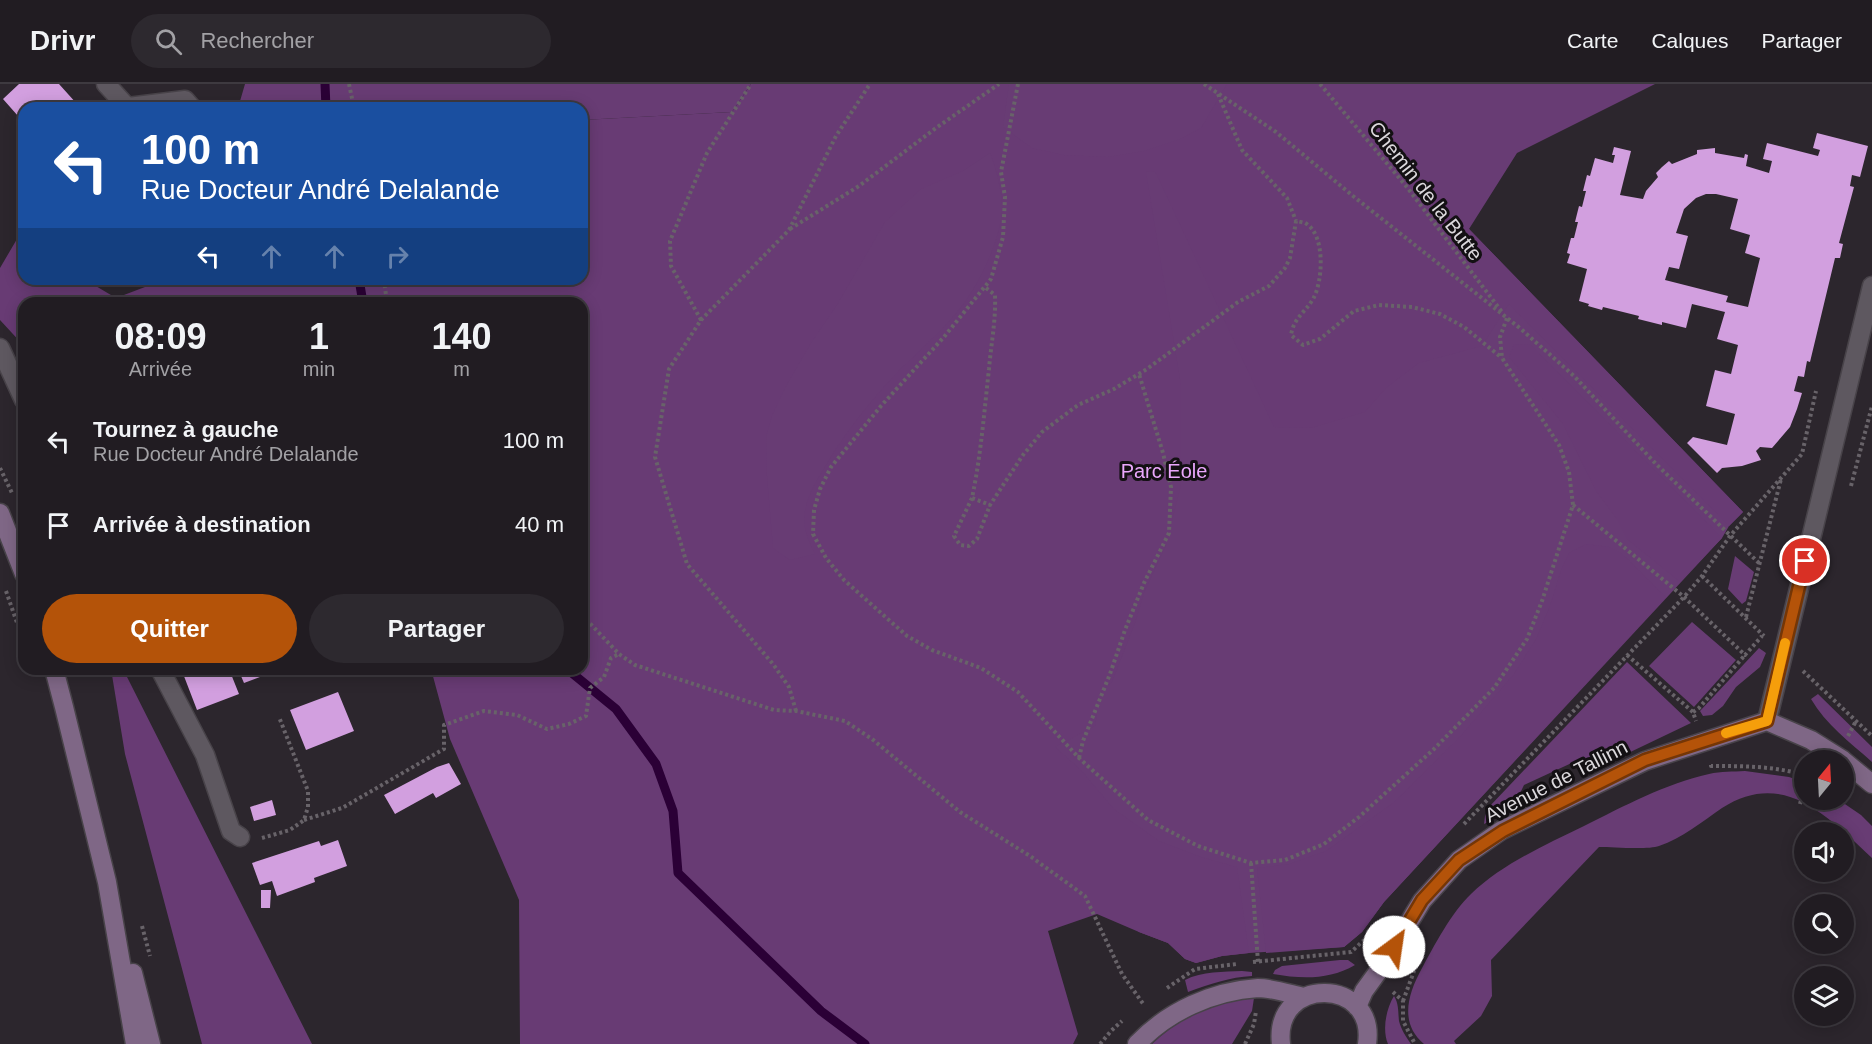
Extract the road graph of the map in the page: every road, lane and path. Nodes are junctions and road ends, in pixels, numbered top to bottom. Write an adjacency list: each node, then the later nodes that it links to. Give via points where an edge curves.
1 (106, 84): 10 (street)
2 (349, 84): 13 (path)
3 (751, 84): 19 (path, via 707,153 670,241 671,266)
4 (870, 84): 15 (path, via 836,136)
5 (999, 84): 15 (path, via 859,186)
6 (1018, 84): 17 (path, via 1001,172 1004,237)
7 (1204, 84): 9 (path)
8 (1320, 84): 18 (path, Chemin de la Butte, via 1406,186)
9 (1218, 94): 14 (path, via 1242,150 1287,198); 18 (path, via 1276,132)
10 (122, 102)
11 (171, 102): 12 (street)
12 (187, 102)
13 (353, 102)
14 (1296, 221): 21 (path, via 1315,232 1320,255 1321,278 1313,300 1293,325 1291,335 1303,345 1320,339 1354,311 1379,305 1412,307 1440,314 1464,327); 22 (path, via 1290,258 1269,286 1238,302)
15 (789, 230): 19 (path)
16 (1872, 286): 41 (street)
17 (986, 288): 26 (path, via 995,295 996,318 980,464); 54 (path, via 831,467 814,510 813,534 844,580 907,636 981,668 1018,692)
18 (1507, 318): 21 (path, via 1500,337); 30 (path, via 1574,376)
19 (701, 320): 47 (path, via 669,369 655,457 687,564 773,664 789,687)
20 (0, 348): 23 (street)
21 (1502, 358): 28 (path, via 1559,445 1569,472)
22 (1139, 374): 27 (path, via 1078,405 1042,432); 54 (path, via 1171,487 1169,533 1125,630)
23 (18, 387)
24 (1816, 391): 25 (path, via 1802,454)
25 (1782, 477): 30 (path); 32 (path)
26 (972, 498): 27 (path); 27 (path, via 954,536 960,544 969,546 977,539)
27 (990, 505)
28 (1573, 505): 35 (path); 61 (path, via 1527,639 1494,688 1419,763 1324,844 1285,860)
29 (0, 513): 31 (street)
30 (1730, 536): 32 (path); 33 (path)
31 (18, 559)
32 (1760, 564): 36 (path)
33 (1702, 576): 35 (path); 36 (path)
34 (4, 584): 38 (path)
35 (1683, 597): 42 (path); 43 (path)
36 (1746, 618): 39 (path)
37 (588, 621): 40 (path)
38 (18, 625)
39 (1763, 634): 41 (path); 43 (path)
40 (619, 654): 47 (path, via 635,665 774,710); 58 (path, via 611,658 604,677 590,688 586,716 547,729 517,716 484,711 444,724 444,750 342,808)
41 (1783, 654): 50 (street)
42 (1628, 655): 48 (path); 59 (path)
43 (1744, 655): 48 (path)
44 (1805, 673): 51 (path)
45 (56, 675): 62 (street)
46 (163, 675): 60 (street, via 205,755 231,831)
47 (796, 711): 70 (path, via 845,721 960,812 1085,896 1122,974 1144,1004)
48 (1693, 712): 52 (path)
49 (279, 717): 58 (path, via 308,791)
50 (1767, 721): 52 (street, Avenue de Tallinn); 53 (street)
51 (1872, 736)
52 (1702, 741): 56 (path, via 1712,766); 69 (street, Avenue de Tallinn, via 1645,760 1503,831 1459,860 1422,900)
53 (1826, 750)
54 (1079, 758): 61 (path, via 1148,820 1198,846)
55 (1854, 769): 57 (street)
56 (1794, 772)
57 (1872, 783)
58 (304, 820): 60 (path, via 290,830 261,839)
59 (1464, 825)
60 (240, 837)
61 (1251, 863): 66 (path)
62 (107, 882): 71 (street); 72 (street)
63 (1379, 922): 65 (path)
64 (1422, 949): 68 (path)
65 (1351, 952)
66 (1258, 961)
67 (1304, 997): 69 (street, via 1332,993 1342,995); 70 (street, via 1260,988 1222,993 1188,1005); 73 (street, via 1283,1018)
68 (1403, 1001)
69 (1357, 1007): 74 (street, via 1365,1020)
70 (1141, 1040)
71 (135, 1044)
72 (151, 1044)
73 (1281, 1044)
74 (1367, 1044)

